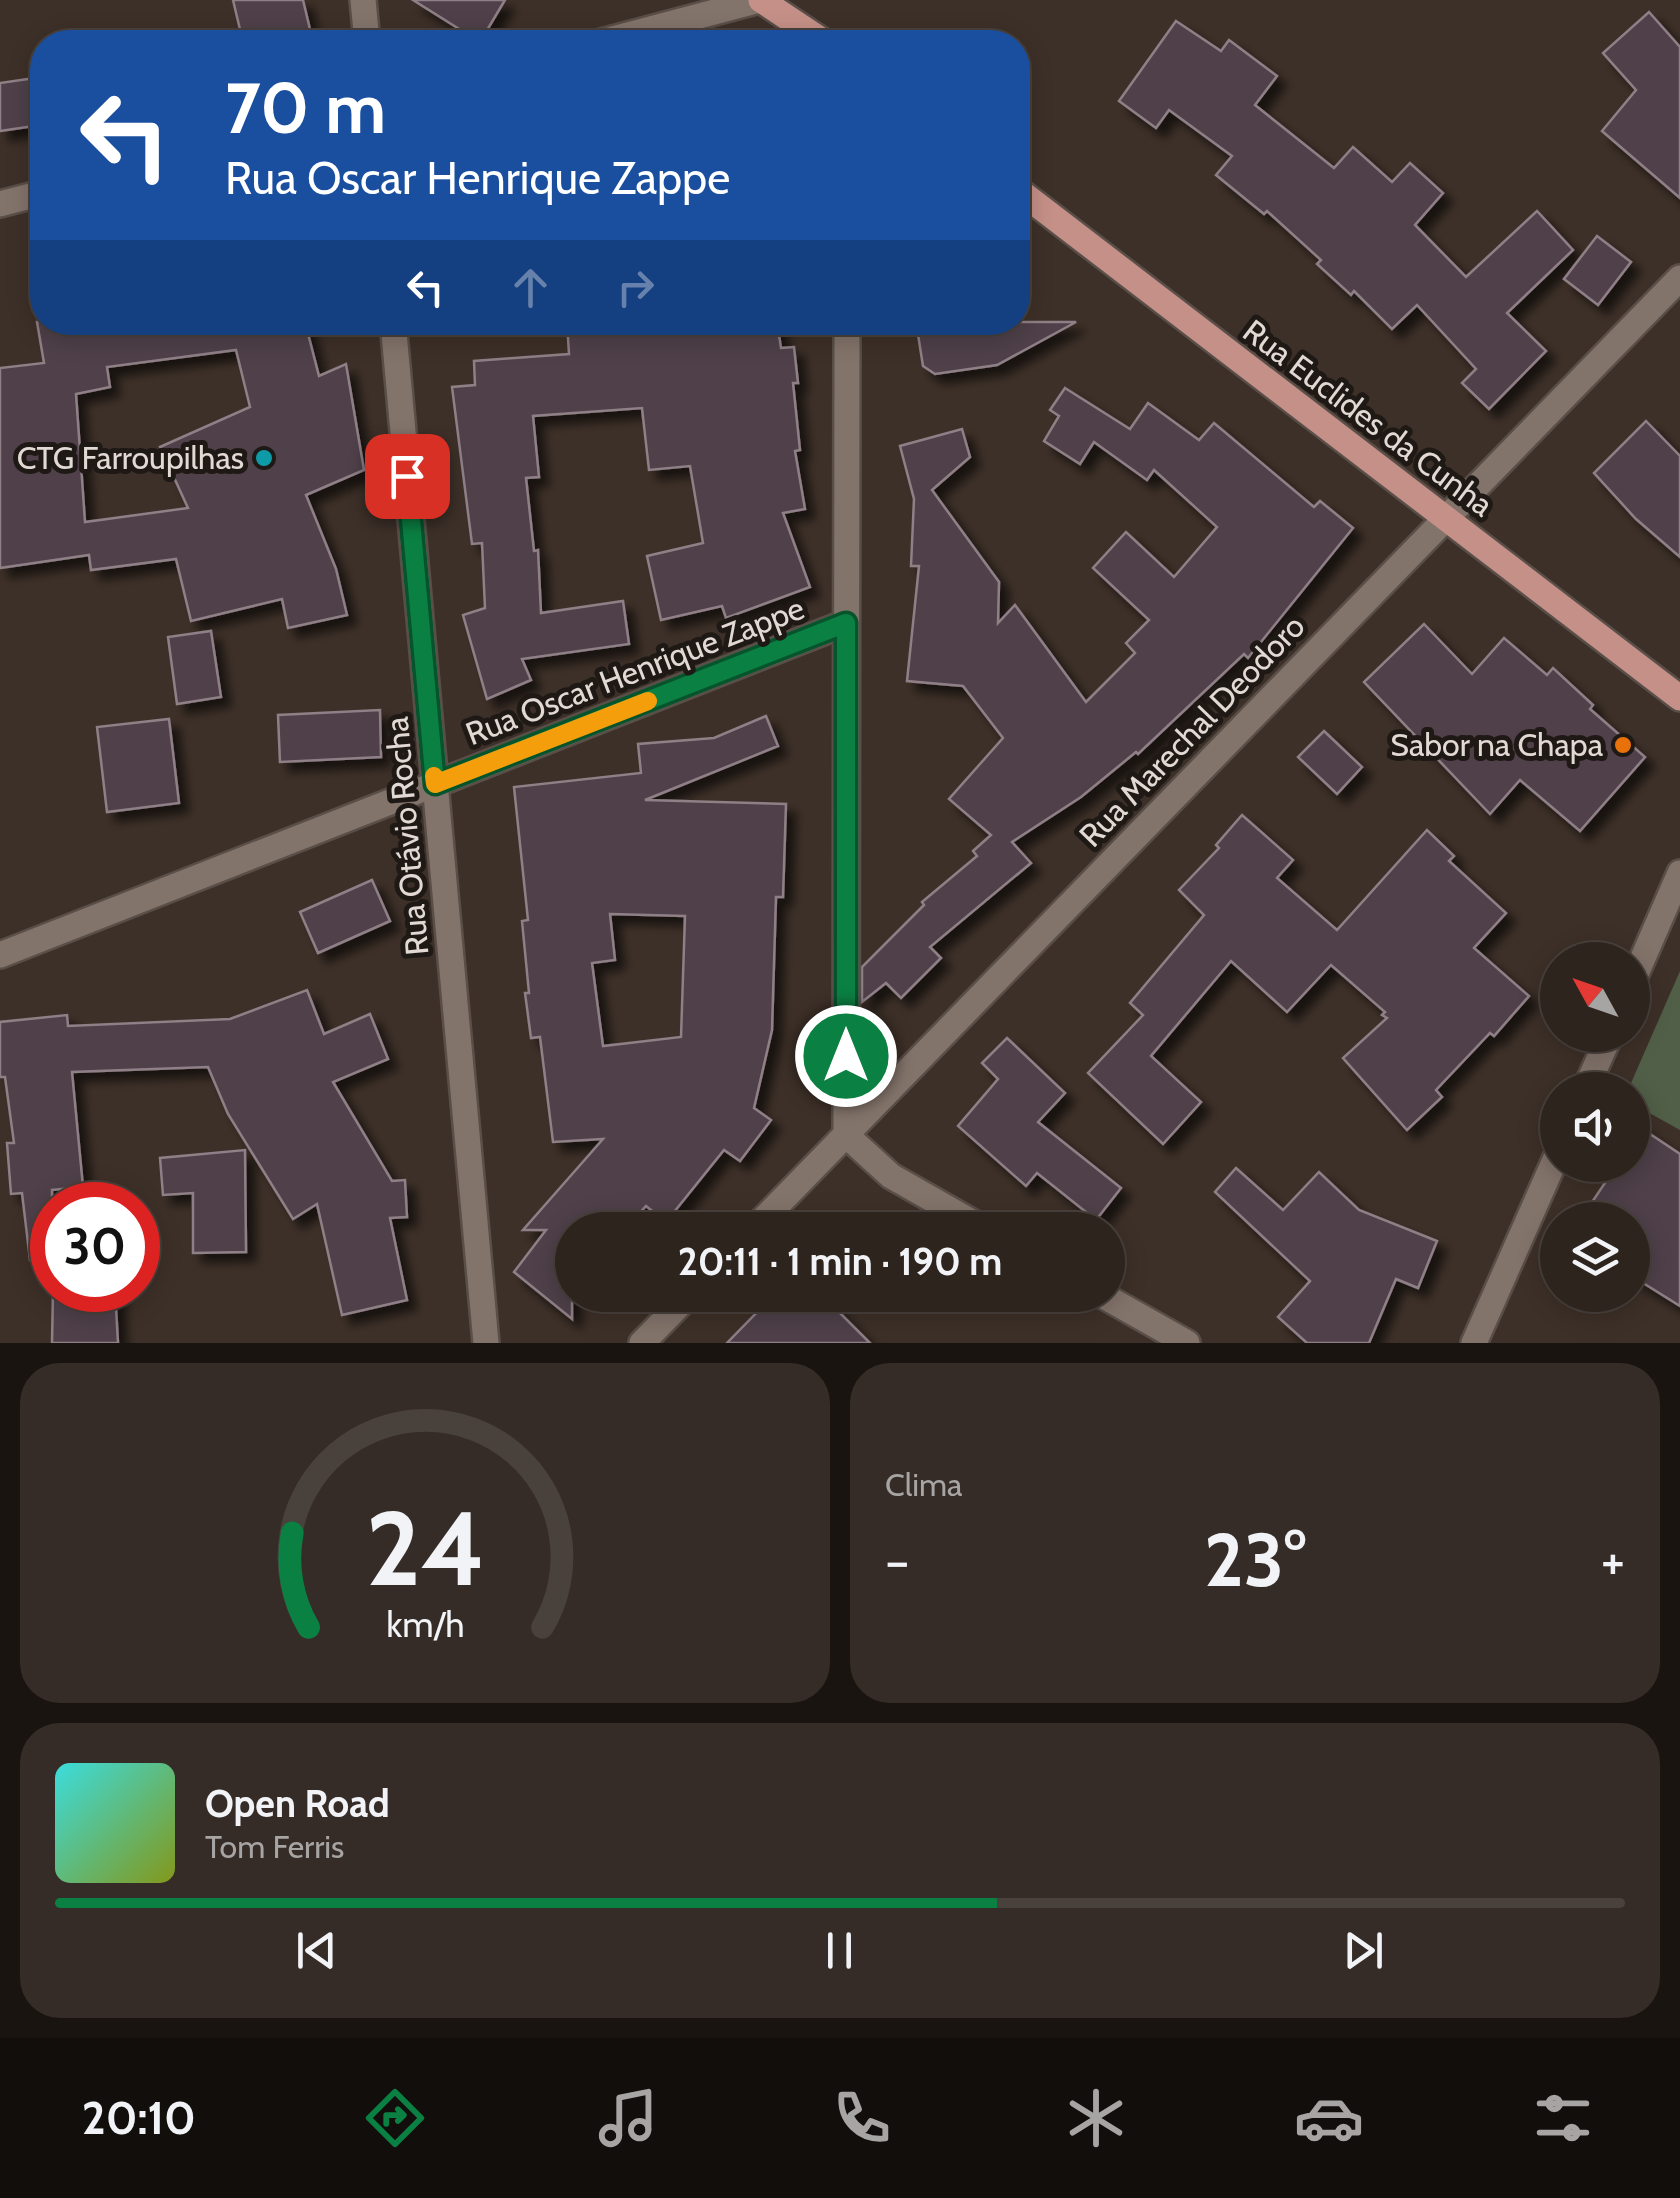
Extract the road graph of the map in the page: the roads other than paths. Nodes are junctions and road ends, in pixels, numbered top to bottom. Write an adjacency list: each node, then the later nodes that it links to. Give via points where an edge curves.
1 (364, 0): 3 (street)
2 (761, 0): 4 (street); 5 (main road)
3 (366, 30)
4 (647, 30)
5 (806, 30)
6 (30, 196): 8 (street)
7 (1030, 199): 12 (main road, Rua Euclides da Cunha)
8 (0, 204)
9 (1680, 278): 12 (street, Rua Marechal Deodoro)
10 (394, 335): 15 (street, Rua Otávio Rocha)
11 (847, 335): 13 (street)
12 (1444, 518): 14 (main road, Rua Euclides da Cunha); 19 (street, Rua Marechal Deodoro)
13 (846, 623): 15 (street, Rua Oscar Henrique Zappe); 19 (street)
14 (1680, 698)
15 (435, 784): 18 (street, Rua Oscar Henrique Zappe); 25 (street, Rua Otávio Rocha)
16 (1680, 873): 17 (street)
17 (1650, 942)
18 (0, 954)
19 (846, 1135): 21 (street, Rua Marechal Deodoro); 22 (street, via 890,1176)
20 (1545, 1182): 28 (street)
21 (771, 1212)
22 (954, 1212)
23 (1125, 1308): 27 (street)
24 (672, 1312): 26 (street)
25 (486, 1343)
26 (642, 1343)
27 (1187, 1343)
28 (1474, 1343)

